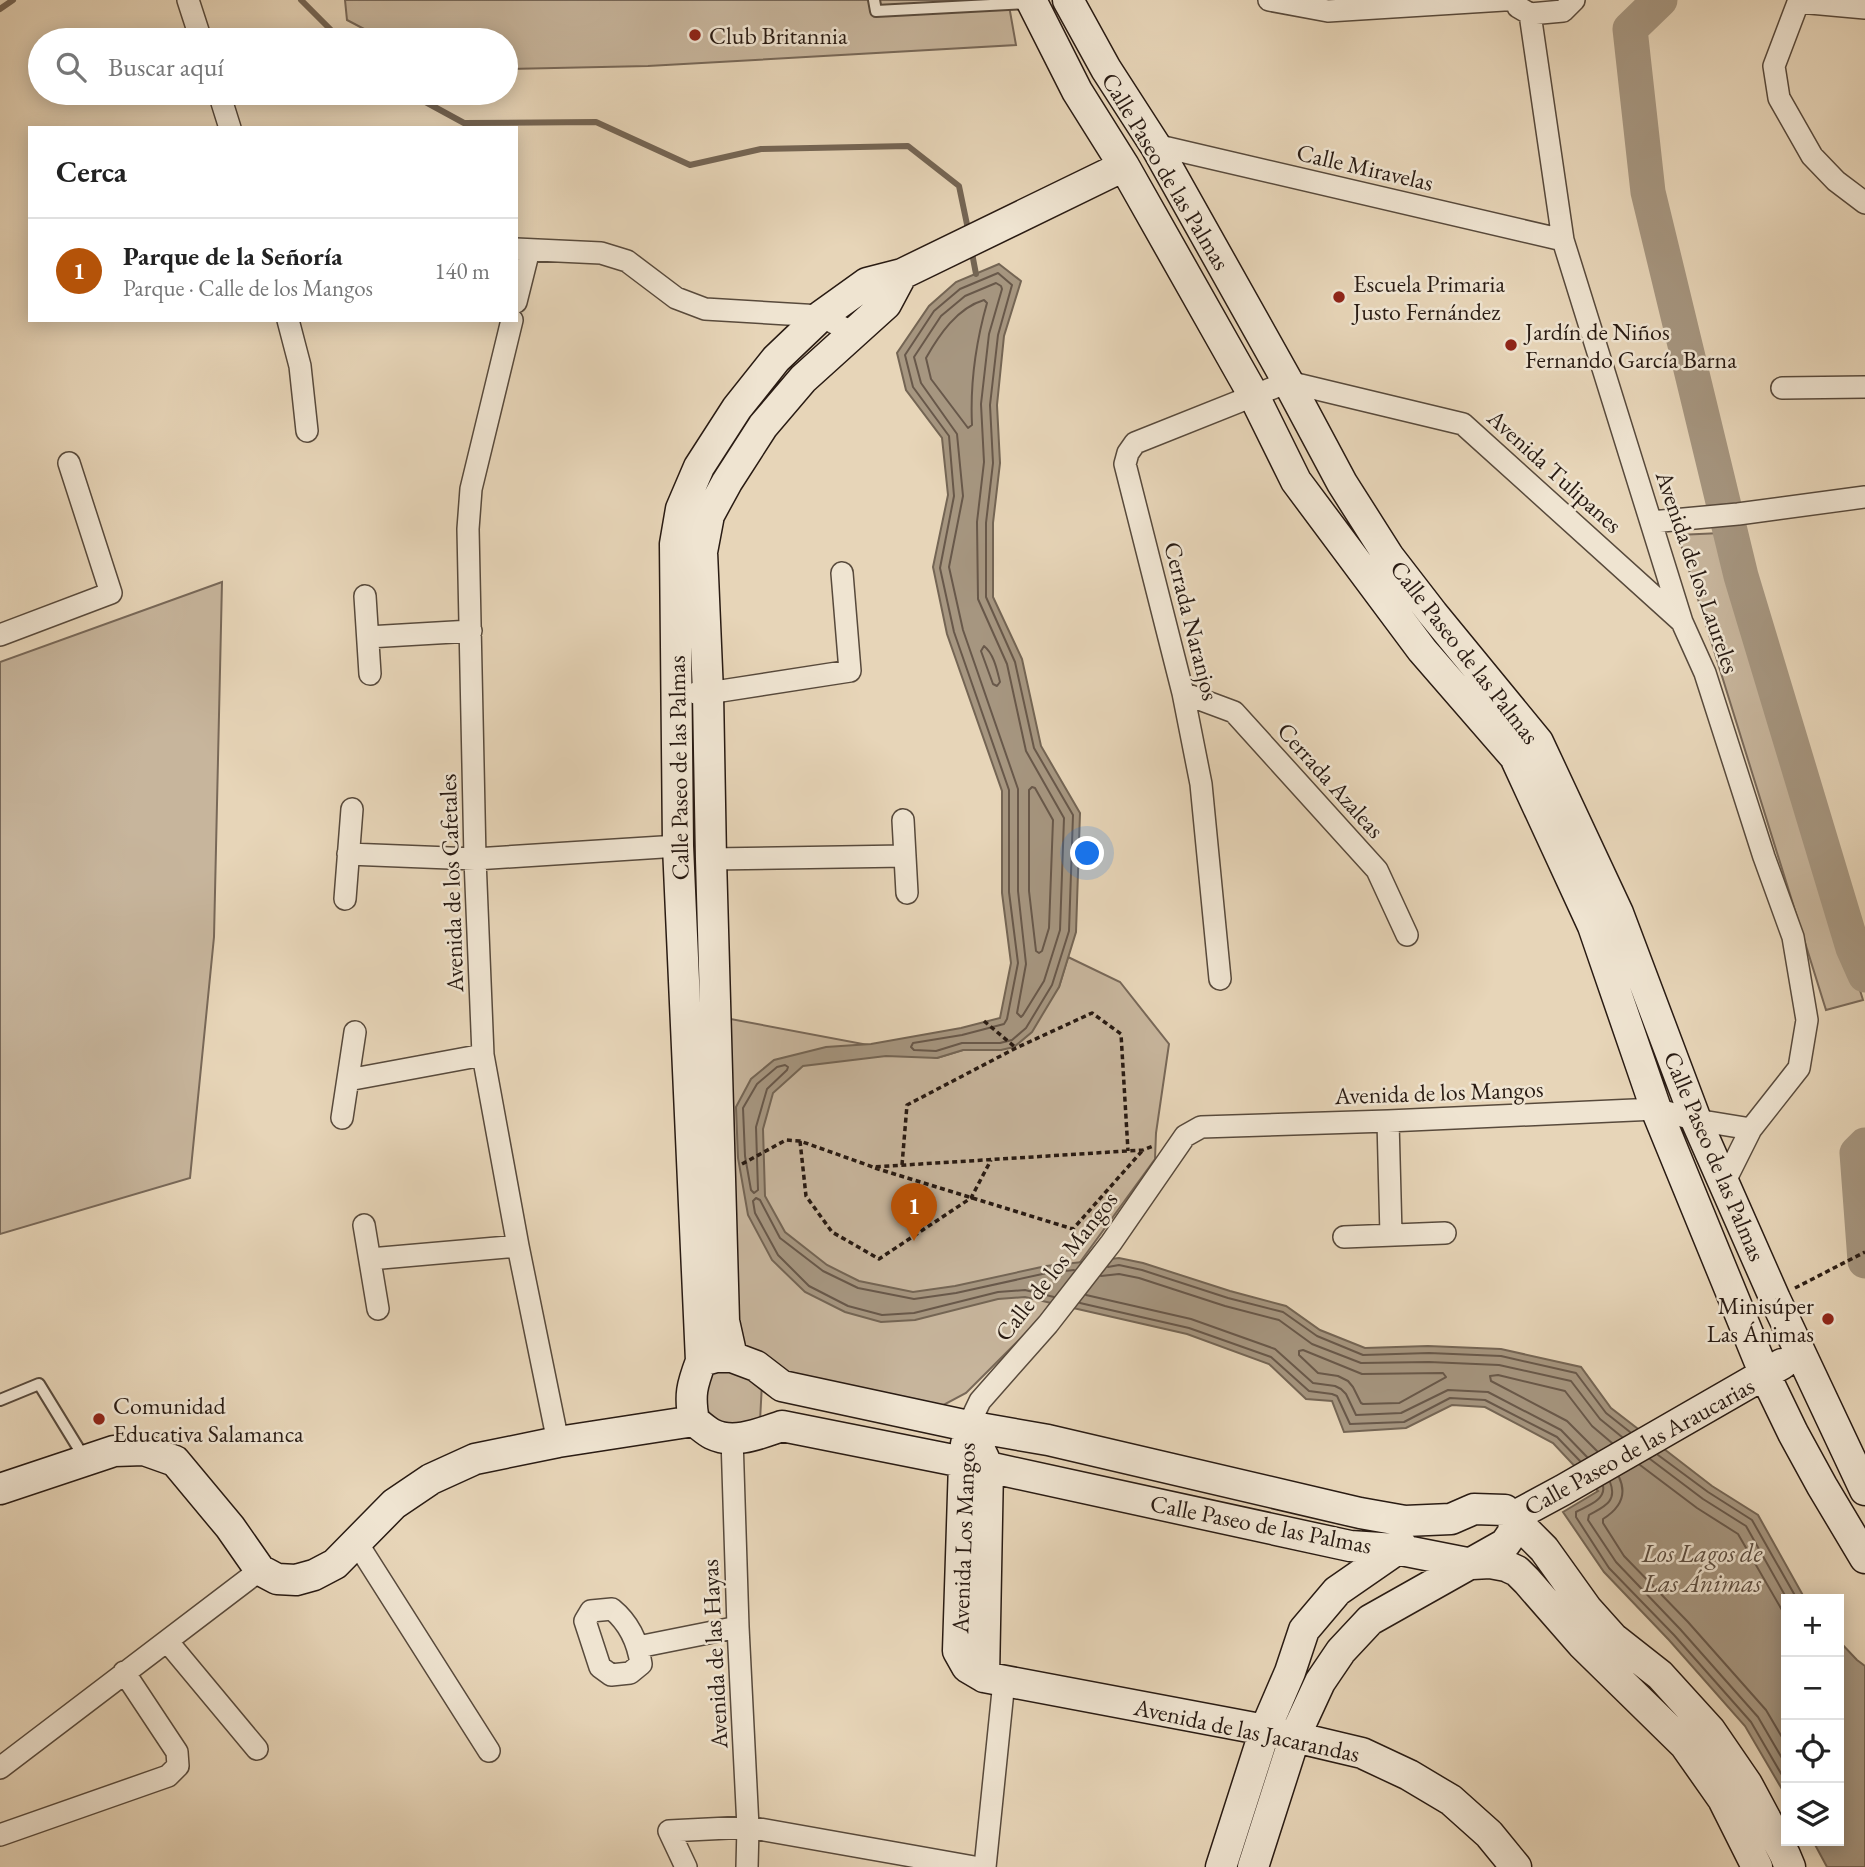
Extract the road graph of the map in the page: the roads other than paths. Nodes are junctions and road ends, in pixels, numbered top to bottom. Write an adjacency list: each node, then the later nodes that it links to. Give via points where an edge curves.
1 (188, 0): 13 (street)
2 (874, 0): 9 (lane, via 876,11)
3 (1068, 0): 16 (street, Calle Paseo de las Palmas)
4 (1269, 0): 10 (street)
5 (1506, 0): 10 (street); 12 (street)
6 (1574, 0): 12 (street, via 1563,11)
7 (1034, 1): 9 (lane); 17 (street, Calle Paseo de las Palmas, via 1077,91)
8 (1799, 1): 11 (street); 18 (street, via 1774,66 1779,98 1812,156)
9 (981, 3)
10 (1320, 5)
11 (1865, 8)
12 (1530, 14): 19 (street, Avenida de los Laureles)
13 (197, 28)
14 (223, 105): 15 (street)
15 (229, 126)
16 (1155, 145): 17 (street, via 1138,139 1128,143); 19 (street, Calle Miravelas); 27 (street, Calle Paseo de las Palmas)
17 (1124, 166): 21 (street, Calle Paseo de las Palmas); 30 (street, Calle Paseo de las Palmas)
18 (1865, 204)
19 (1563, 240): 34 (street, Avenida de los Laureles)
20 (523, 250): 22 (street); 23 (street, via 601,253 626,261 676,298 705,309)
21 (902, 275): 23 (street, Calle Paseo de las Palmas, via 867,283); 26 (street, Calle Paseo de las Palmas, via 886,304)
22 (518, 287)
23 (821, 316): 26 (street); 44 (street, Calle Paseo de las Palmas, via 776,359 737,408 699,467 681,509 675,544)
24 (289, 322): 31 (street, via 300,366)
25 (512, 322): 38 (street, Avenida de los Cafetales, via 471,489)
26 (853, 332): 42 (street, Calle Paseo de las Palmas, via 803,379 764,426 709,515 702,552)
27 (1288, 382): 30 (street, Cerrada Naranjos); 37 (street, Avenida Tulipanes, via 1464,424); 63 (street, Calle Paseo de las Palmas, via 1342,483 1390,556 1538,742 1618,914)
28 (1865, 387): 29 (street)
29 (1782, 388)
30 (1254, 396): 43 (street, Cerrada Naranjos, via 1135,443 1125,464); 61 (street, Calle Paseo de las Palmas, via 1303,491 1422,650 1515,757 1593,926)
31 (307, 431)
32 (69, 463): 39 (street, via 111,593)
33 (1865, 497): 34 (street)
34 (1651, 522): 37 (street, Avenida de los Laureles)
35 (842, 573): 42 (street, via 850,671)
36 (365, 596): 40 (street)
37 (1682, 622): 65 (street, Avenida de los Laureles, via 1705,673 1793,937 1807,1020 1799,1068)
38 (471, 631): 40 (street); 50 (street, Avenida de los Cafetales)
39 (0, 635)
40 (368, 637): 41 (street)
41 (370, 674)
42 (708, 693): 44 (street); 51 (street, Calle Paseo de las Palmas)
43 (1183, 693): 56 (street, Cerrada Azaleas, via 1234,712 1377,870); 57 (street, Cerrada Naranjos, via 1202,784)
44 (676, 694): 47 (street, Calle Paseo de las Palmas)
45 (352, 809): 48 (street)
46 (903, 820): 49 (street)
47 (678, 846): 50 (street); 54 (street, Calle Paseo de las Palmas)
48 (348, 854): 50 (street); 53 (street)
49 (905, 856): 51 (street); 52 (street)
50 (475, 859): 59 (street, Avenida de los Cafetales)
51 (710, 859): 55 (street, Calle Paseo de las Palmas)
52 (906, 892)
53 (345, 900)
54 (682, 923): 55 (street); 77 (street, Calle Paseo de las Palmas)
55 (712, 923): 76 (street, Calle Paseo de las Palmas, via 724,1321)
56 (1407, 936)
57 (1220, 979)
58 (355, 1032): 60 (street)
59 (484, 1055): 60 (street); 72 (street, Avenida de los Cafetales)
60 (348, 1080): 62 (street)
61 (1656, 1109): 63 (street, Avenida de los Mangos); 64 (street, Avenida de los Mangos); 78 (street, Calle Paseo de las Palmas)
62 (342, 1118)
63 (1696, 1120): 65 (street); 67 (street, Calle Paseo de las Palmas)
64 (1388, 1121): 66 (street, Avenida de los Mangos, via 1201,1127); 70 (street)
65 (1751, 1129): 67 (street, Avenida de los Laureles)
66 (1185, 1136): 81 (street, Calle de los Mangos, via 1111,1243 980,1401)
67 (1724, 1183): 75 (street, Calle Paseo de las Palmas)
68 (364, 1225): 73 (street)
69 (1445, 1233): 70 (street)
70 (1391, 1235): 71 (street)
71 (1344, 1237)
72 (518, 1246): 73 (street); 83 (street, Avenida de los Cafetales)
73 (370, 1259): 74 (street)
74 (378, 1310)
75 (1800, 1353): 78 (street, Calle Paseo de las Araucarias); 87 (street, Calle Paseo de las Palmas)
76 (732, 1357): 77 (street); 81 (street, Calle Paseo de las Palmas, via 756,1366 782,1386)
77 (701, 1361): 80 (street, Calle Paseo de las Palmas, via 691,1402)
78 (1765, 1375): 88 (street, Calle Paseo de las Araucarias); 92 (street, Calle Paseo de las Palmas)
79 (0, 1400): 84 (lane, via 39,1384)
80 (694, 1420): 82 (street, via 712,1435); 83 (street)
81 (968, 1426): 85 (street, Avenida Los Mangos); 89 (street, Calle Paseo de las Palmas, via 1048,1440 1360,1513 1405,1521)
82 (732, 1438): 85 (street, Calle Paseo de las Palmas, via 782,1426); 95 (street, Avenida de las Hayas)
83 (558, 1441): 90 (street, via 475,1459 431,1479 394,1504)
84 (85, 1459): 86 (street); 94 (street, via 114,1451 144,1450 175,1461)
85 (976, 1465): 91 (street, Calle Paseo de las Palmas, via 1350,1545); 99 (street, Avenida Los Mangos, via 958,1651 967,1667)
86 (0, 1489)
87 (1865, 1490)
88 (1513, 1517): 89 (street, Calle Paseo de las Palmas, via 1505,1510 1474,1509); 93 (street, Calle Paseo de las Araucarias, via 1514,1531 1505,1545); 115 (street, via 1544,1549 1613,1638 1660,1675 1710,1730 1747,1784)
89 (1451, 1519): 91 (street)
90 (357, 1543): 94 (street, via 335,1564 314,1575 277,1579); 103 (street)
91 (1396, 1549): 93 (street, Calle Paseo de las Palmas); 100 (street, via 1337,1591 1304,1630)
92 (1865, 1558)
93 (1472, 1564): 101 (street, Calle Paseo de las Araucarias, via 1370,1620 1320,1682); 114 (street, Calle Paseo de las Palmas, via 1490,1563 1517,1572 1581,1644 1685,1745 1723,1799)
94 (260, 1570): 96 (street)
95 (738, 1627): 97 (street); 105 (street, Avenida de las Hayas)
96 (167, 1641): 98 (street); 102 (street)
97 (638, 1647)
98 (124, 1672): 104 (street); 106 (street, via 177,1752 178,1766 168,1776)
99 (994, 1679): 100 (street, Avenida de las Jacarandas); 110 (street)
100 (1265, 1730): 101 (street, Avenida de las Jacarandas); 111 (street)
101 (1295, 1736): 112 (street, Calle Paseo de las Araucarias); 113 (street, Avenida de las Jacarandas, via 1362,1753 1409,1775 1451,1801 1489,1834)
102 (257, 1749)
103 (489, 1751)
104 (0, 1768)
105 (748, 1827): 107 (street, via 669,1831); 108 (street, Avenida de las Hayas); 109 (street)
106 (0, 1835)
107 (686, 1867)
108 (747, 1867)
109 (974, 1867)
110 (985, 1867)
111 (1221, 1867)
112 (1253, 1867)
113 (1516, 1867)
114 (1757, 1867)
115 (1790, 1867)

